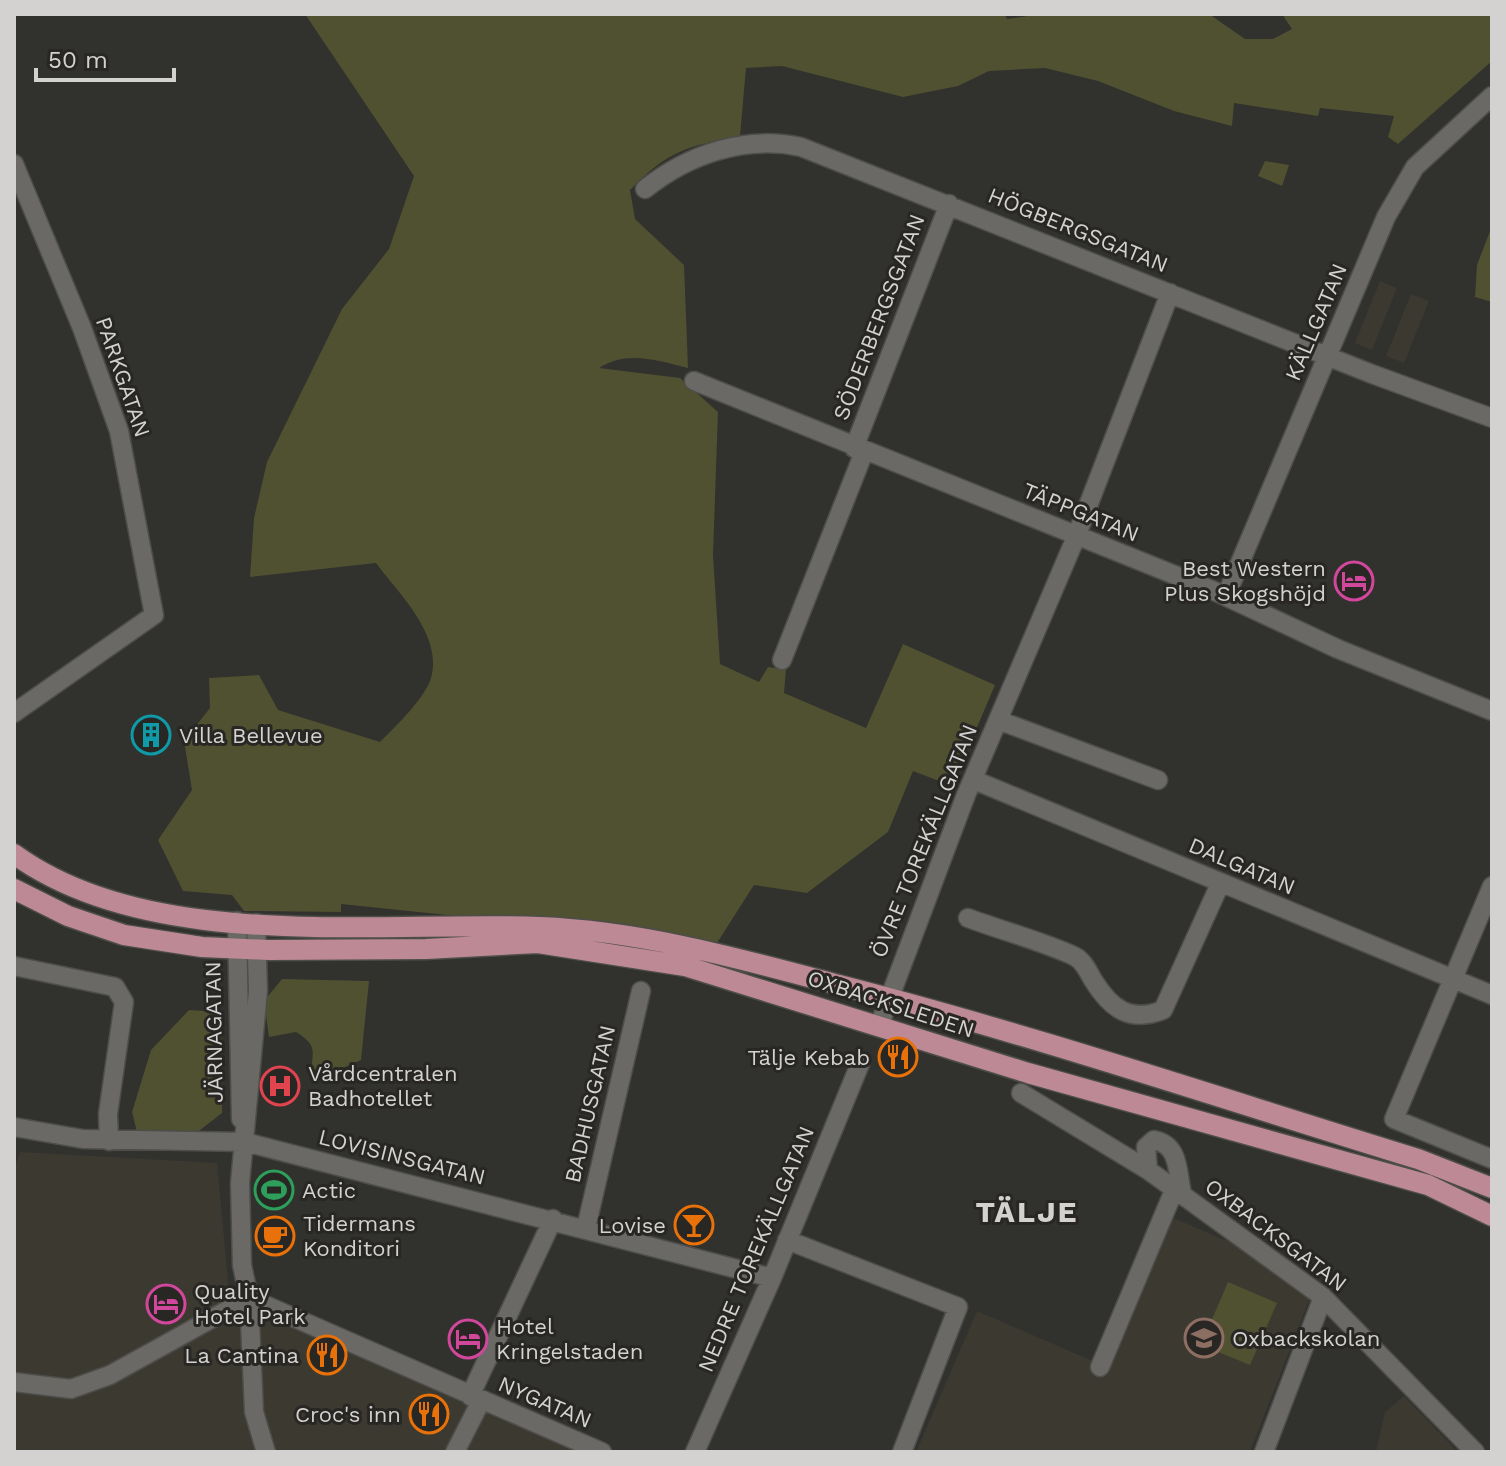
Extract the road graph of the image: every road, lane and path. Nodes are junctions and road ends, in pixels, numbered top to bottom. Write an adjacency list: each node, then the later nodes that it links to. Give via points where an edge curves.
1 (1492, 96): 6 (street, KÄLLGATAN, via 1415,167 1386,217)
2 (16, 174): 14 (street, PARKGATAN, via 119,431 154,615)
3 (645, 189): 4 (street, HÖGBERGSGATAN, via 670,169 708,153 784,144)
4 (949, 204): 5 (street, HÖGBERGSGATAN); 9 (street, SÖDERBERGSGATAN)
5 (1170, 293): 6 (street, HÖGBERGSGATAN); 10 (street, ÖVRE TOREKÄLLGATAN)
6 (1328, 356): 8 (street, HÖGBERGSGATAN); 11 (street, KÄLLGATAN)
7 (694, 381): 9 (street, TÄPPGATAN)
8 (1492, 418)
9 (859, 450): 10 (street, TÄPPGATAN); 12 (street, SÖDERBERGSGATAN)
10 (1076, 537): 11 (street, TÄPPGATAN); 15 (street, ÖVRE TOREKÄLLGATAN)
11 (1226, 596): 13 (street, TÄPPGATAN, via 1338,649)
12 (782, 660)
13 (1492, 711)
14 (14, 713)
15 (998, 720): 16 (street, ÖVRE TOREKÄLLGATAN); 17 (street, ÖVRE TOREKÄLLGATAN)
16 (974, 780): 19 (street, DALGATAN); 29 (street, ÖVRE TOREKÄLLGATAN, via 902,957)
17 (1158, 780)
18 (14, 854): 23 (main road, OXBACKSLEDEN, via 81,893 128,908)
19 (1220, 884): 22 (street, via 1163,1010 1147,1017 1123,1012 1078,957); 26 (street, DALGATAN)
20 (1492, 886): 26 (street)
21 (14, 889): 24 (main road, OXBACKSLEDEN, via 68,916 124,935)
22 (968, 918)
23 (247, 922): 24 (street, JÄRNAGATAN); 29 (main road, OXBACKSLEDEN, via 544,927 691,946)
24 (246, 949): 30 (main road, OXBACKSLEDEN, via 538,943 685,966); 35 (street, JÄRNAGATAN, via 258,991)
25 (14, 966): 34 (street, via 115,987 124,1002)
26 (1453, 979): 28 (street, DALGATAN); 36 (street, via 1394,1119)
27 (641, 991): 42 (street, BADHUSGATAN)
28 (1492, 995)
29 (891, 998): 30 (street, ÖVRE TOREKÄLLGATAN); 38 (main road, OXBACKSLEDEN, via 1418,1159)
30 (879, 1026): 40 (main road, OXBACKSLEDEN, via 1428,1185)
31 (860, 1064): 43 (street, NEDRE TOREKÄLLGATAN)
32 (1021, 1093): 37 (street, OXBACKSGATAN)
33 (14, 1127): 34 (street, LOVISINSGATAN)
34 (109, 1141): 35 (street, LOVISINSGATAN)
35 (245, 1142): 41 (street, LOVISINSGATAN); 46 (street, JÄRNAGATAN, via 242,1265)
36 (1492, 1159)
37 (1148, 1170): 39 (street, OXBACKSGATAN); 39 (street, OXBACKSGATAN, via 1146,1147 1160,1141 1173,1152)
38 (1492, 1188)
39 (1178, 1191): 45 (street, OXBACKSGATAN); 47 (street)
40 (1492, 1216)
41 (553, 1219): 42 (street, LOVISINSGATAN); 49 (street)
42 (586, 1228): 44 (street, LOVISINSGATAN)
43 (787, 1240): 44 (street, NEDRE TOREKÄLLGATAN); 54 (street, via 958,1307)
44 (772, 1278): 53 (street, NEDRE TOREKÄLLGATAN)
45 (1323, 1297): 55 (street); 56 (street, OXBACKSGATAN)
46 (249, 1298): 48 (street, via 110,1375 71,1389); 49 (street, NYGATAN); 50 (street, JÄRNAGATAN, via 254,1412)
47 (1100, 1367)
48 (14, 1382)
49 (476, 1398): 51 (street); 52 (street, NYGATAN)
50 (266, 1452)
51 (455, 1452)
52 (602, 1452)
53 (695, 1452)
54 (902, 1452)
55 (1264, 1452)
56 (1475, 1452)

